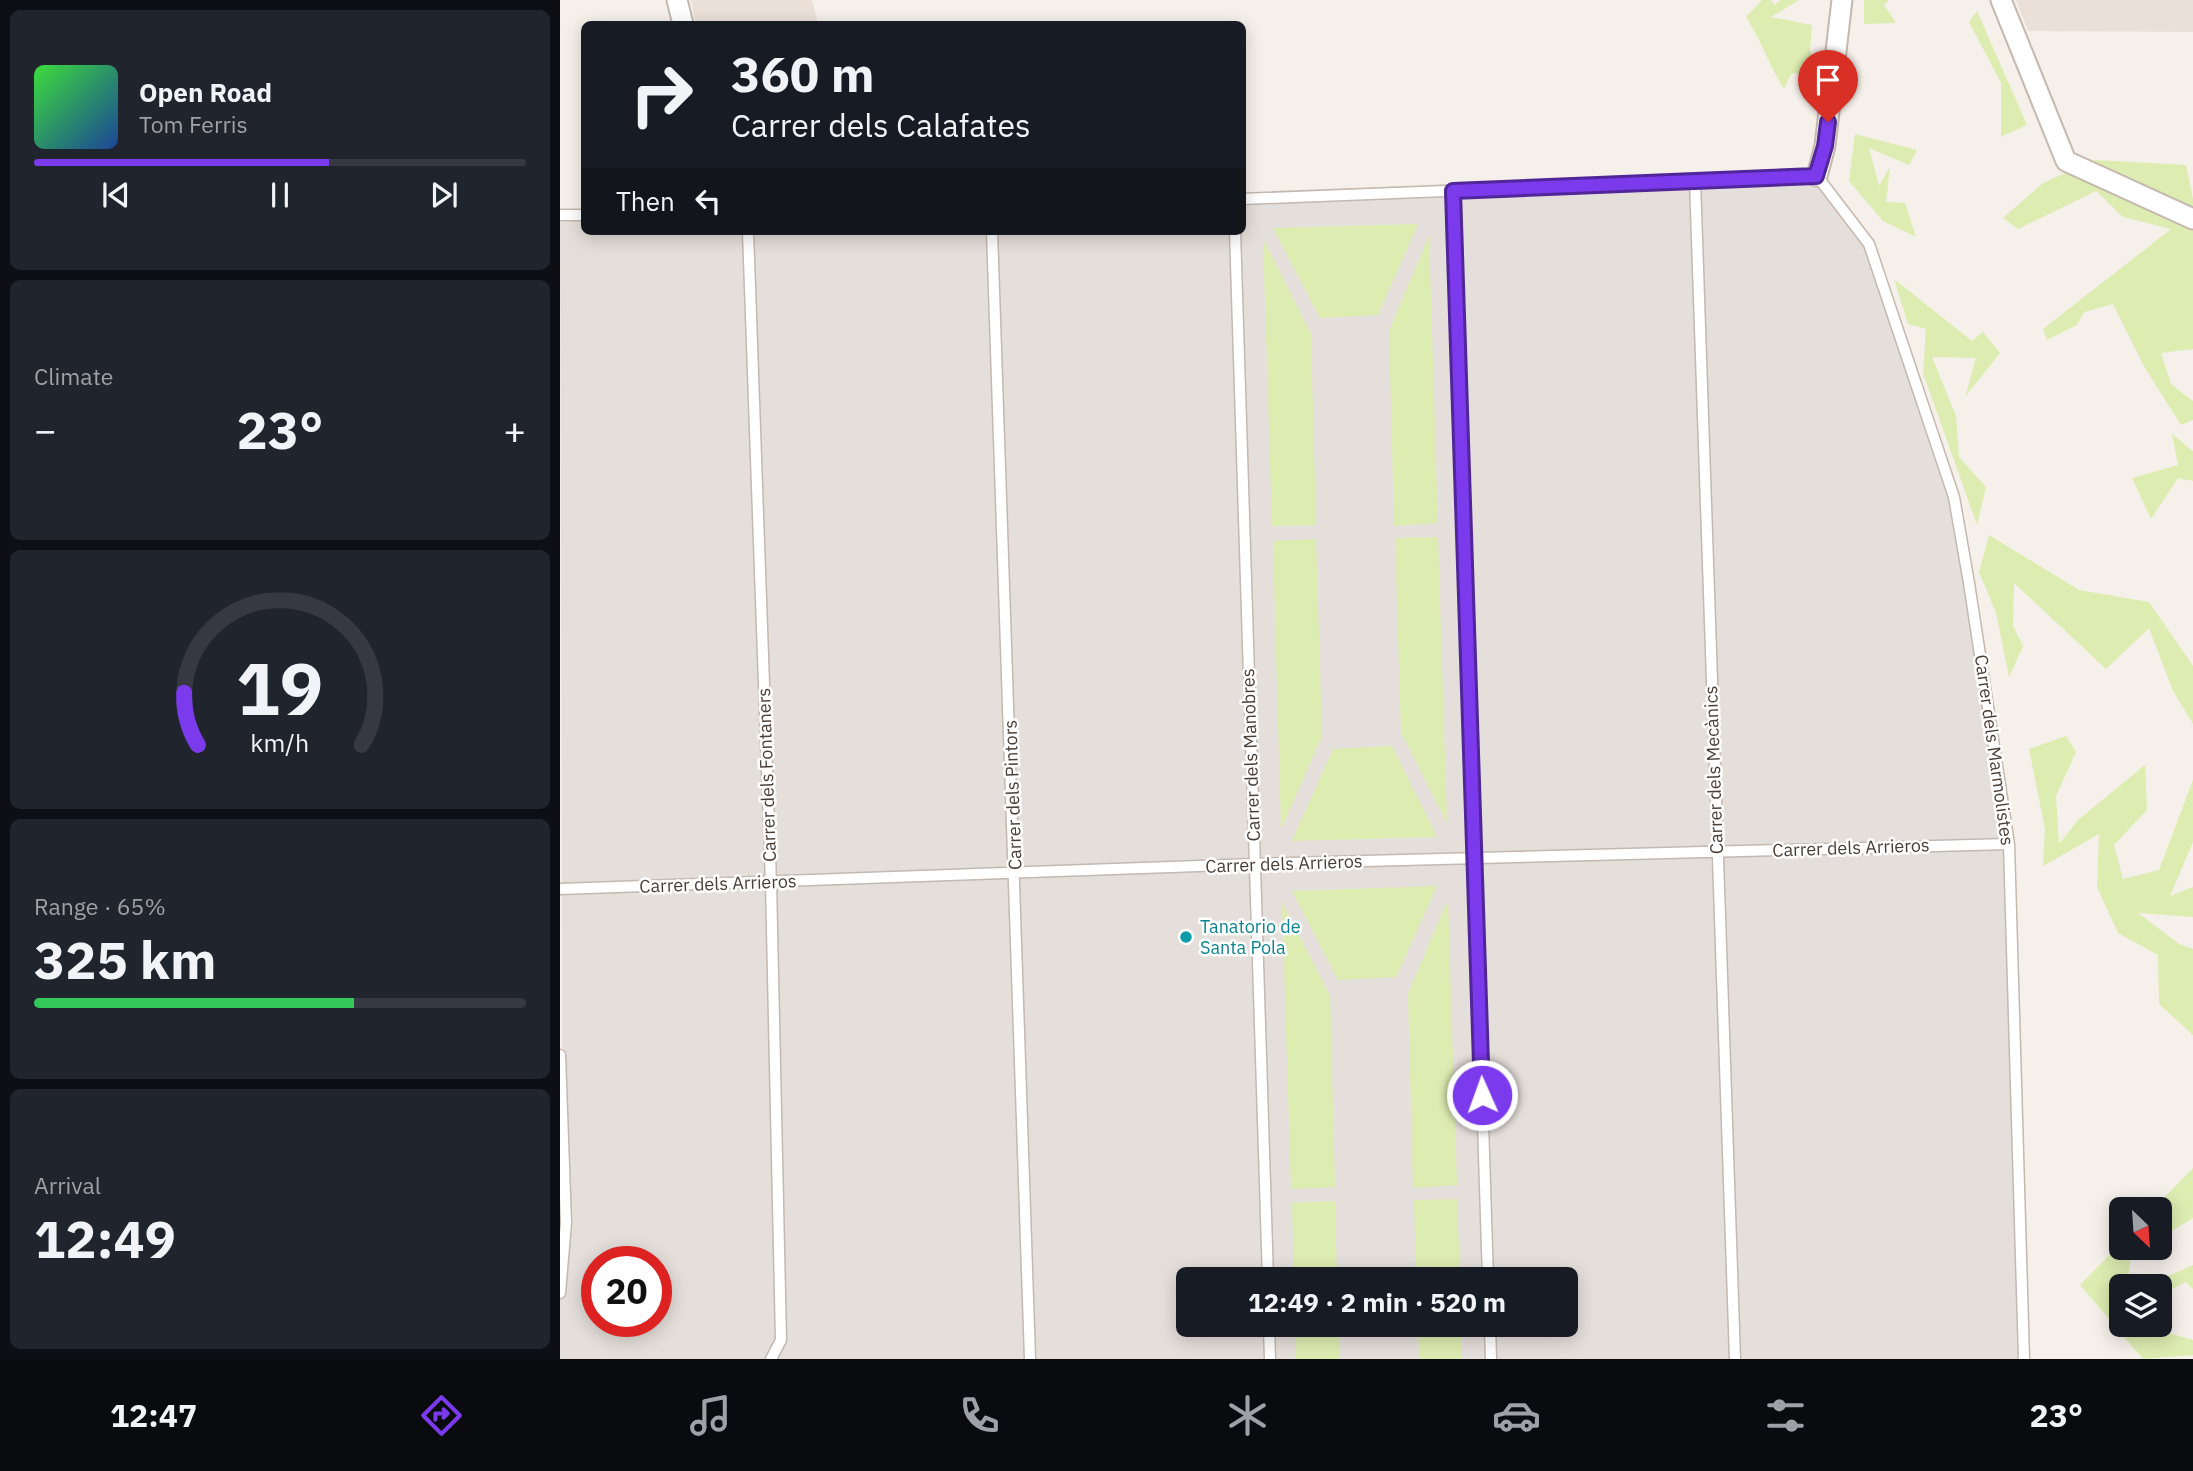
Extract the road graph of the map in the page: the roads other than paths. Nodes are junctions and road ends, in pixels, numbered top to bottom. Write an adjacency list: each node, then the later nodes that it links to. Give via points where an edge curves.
1 (677, 0): 4 (street)
2 (1842, 0): 5 (street, via 1825,146)
3 (2001, 0): 11 (street, via 2066,162)
4 (681, 21)
5 (1816, 176): 6 (lane); 15 (lane, Carrer dels Marmolistes, via 1869,244 1954,497)
6 (1695, 180): 7 (lane); 16 (lane, Carrer dels Mecànics)
7 (1453, 191): 8 (lane); 17 (lane)
8 (1246, 199)
9 (560, 215): 10 (lane)
10 (581, 215)
11 (2193, 219)
12 (748, 235): 20 (lane, Carrer dels Fontaners)
13 (992, 235): 19 (lane, Carrer dels Pintors)
14 (1235, 235): 18 (lane, Carrer dels Manobres)
15 (2009, 844): 16 (lane, Carrer dels Arrieros); 33 (lane, Carrer dels Marmolistes)
16 (1717, 852): 17 (lane, Carrer dels Arrieros); 32 (lane, Carrer dels Mecànics)
17 (1474, 858): 18 (lane, Carrer dels Arrieros); 24 (lane)
18 (1255, 864): 19 (lane, Carrer dels Arrieros); 23 (lane, Carrer dels Manobres)
19 (1016, 875): 20 (lane, Carrer dels Arrieros); 29 (lane, Carrer dels Pintors)
20 (771, 883): 21 (lane, Carrer dels Arrieros); 28 (lane, Carrer dels Fontaners, via 781,1340)
21 (560, 889)
22 (560, 1055): 25 (lane, via 566,1223)
23 (1268, 1267)
24 (1488, 1267)
25 (560, 1293)
26 (1269, 1337): 30 (lane)
27 (1490, 1337): 31 (lane)
28 (771, 1359)
29 (1030, 1359)
30 (1270, 1359)
31 (1491, 1359)
32 (1735, 1359)
33 (2024, 1359)

